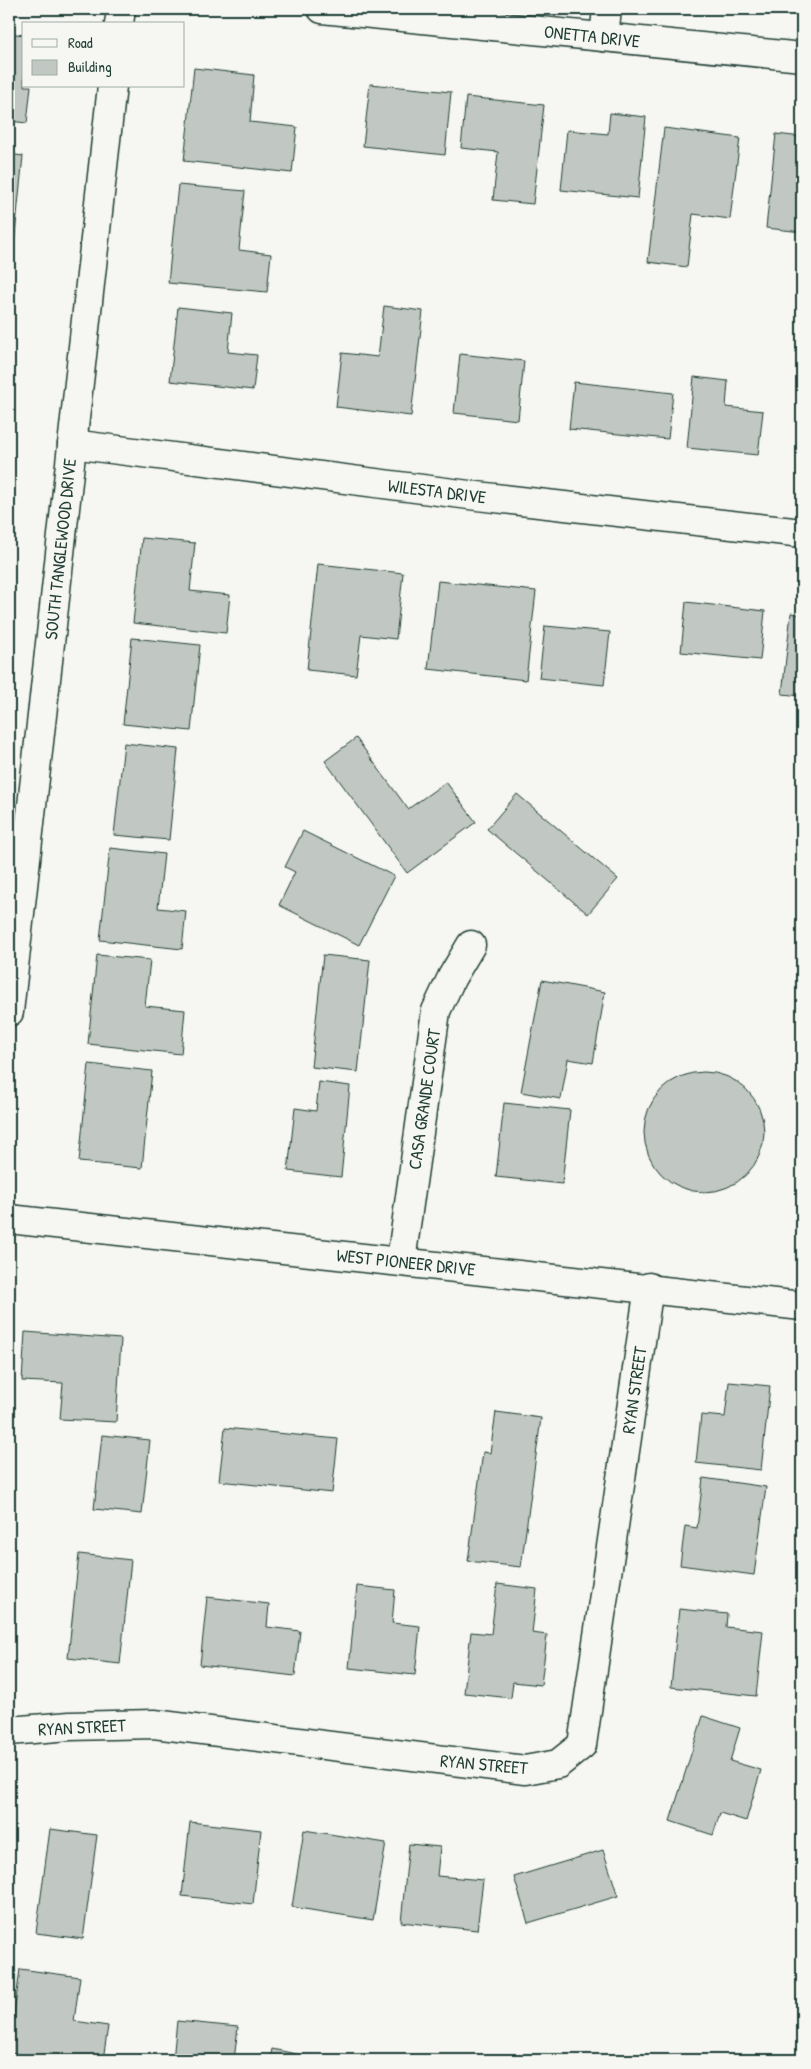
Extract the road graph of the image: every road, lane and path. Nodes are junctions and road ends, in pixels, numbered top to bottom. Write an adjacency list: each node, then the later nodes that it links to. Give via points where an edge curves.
1 (121, 9): 4 (street)
2 (322, 9): 5 (street, ONETTA DRIVE)
3 (607, 9): 5 (street)
4 (119, 22)
5 (604, 37): 6 (street, ONETTA DRIVE)
6 (802, 57)
7 (112, 88): 8 (street, SOUTH TANGLEWOOD DRIVE)
8 (72, 444): 9 (street, WILESTA DRIVE, via 477,496); 11 (street, SOUTH TANGLEWOOD DRIVE)
9 (802, 533)
10 (471, 945): 13 (street, CASA GRANDE COURT, via 436,1011)
11 (9, 1012)
12 (9, 1219): 13 (street, WEST PIONEER DRIVE)
13 (401, 1262): 14 (street, WEST PIONEER DRIVE)
14 (649, 1288): 15 (street, WEST PIONEER DRIVE); 16 (street, RYAN STREET, via 582,1745 558,1764 525,1770 154,1724)
15 (802, 1306)
16 (9, 1731)

